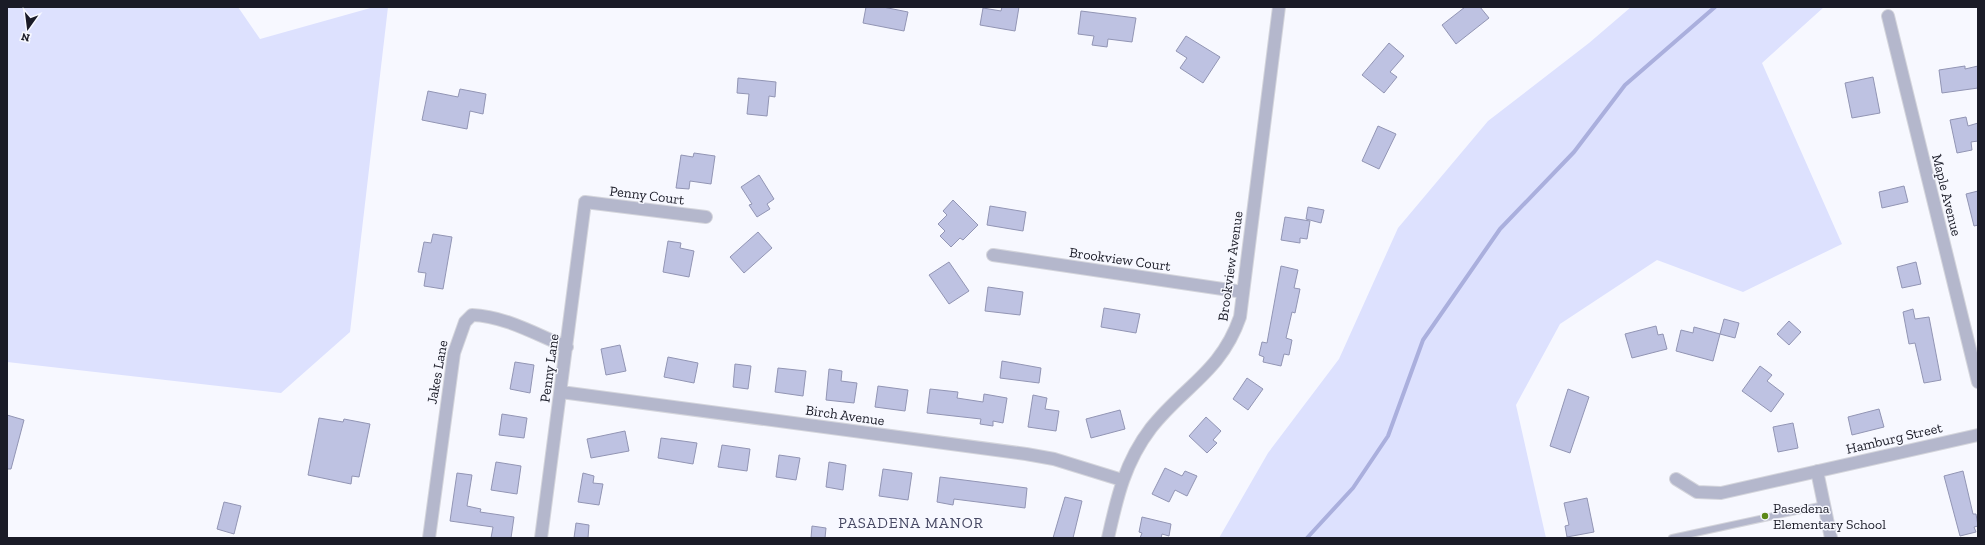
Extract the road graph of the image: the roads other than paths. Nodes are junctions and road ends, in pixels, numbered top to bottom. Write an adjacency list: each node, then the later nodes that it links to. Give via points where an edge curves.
1 (1279, 7): 6 (street, Brookview Avenue)
2 (1888, 16): 8 (street, Maple Avenue)
3 (585, 202): 4 (street, Penny Court); 7 (street, Penny Lane)
4 (706, 217)
5 (993, 255): 6 (street, Brookview Court)
6 (1243, 292): 13 (street, Brookview Avenue, via 1240,317 1228,345 1217,362 1152,427 1139,445)
7 (567, 347): 9 (street, Penny Lane); 16 (street, Jakes Lane, via 512,324 483,316 472,315 465,322 454,353)
8 (1978, 382)
9 (561, 392): 13 (street, Birch Avenue, via 1026,454 1054,459); 17 (street, Penny Lane)
10 (1978, 435): 11 (street, Hamburg Street)
11 (1817, 471): 12 (street, Hamburg Street, via 1721,494 1697,492); 14 (street)
12 (1676, 479)
13 (1122, 480): 18 (street, Brookview Avenue)
14 (1824, 505): 15 (lane); 20 (street)
15 (1684, 537): 19 (lane)
16 (429, 538)
17 (541, 538)
18 (1108, 538)
19 (1672, 538)
20 (1831, 538)

